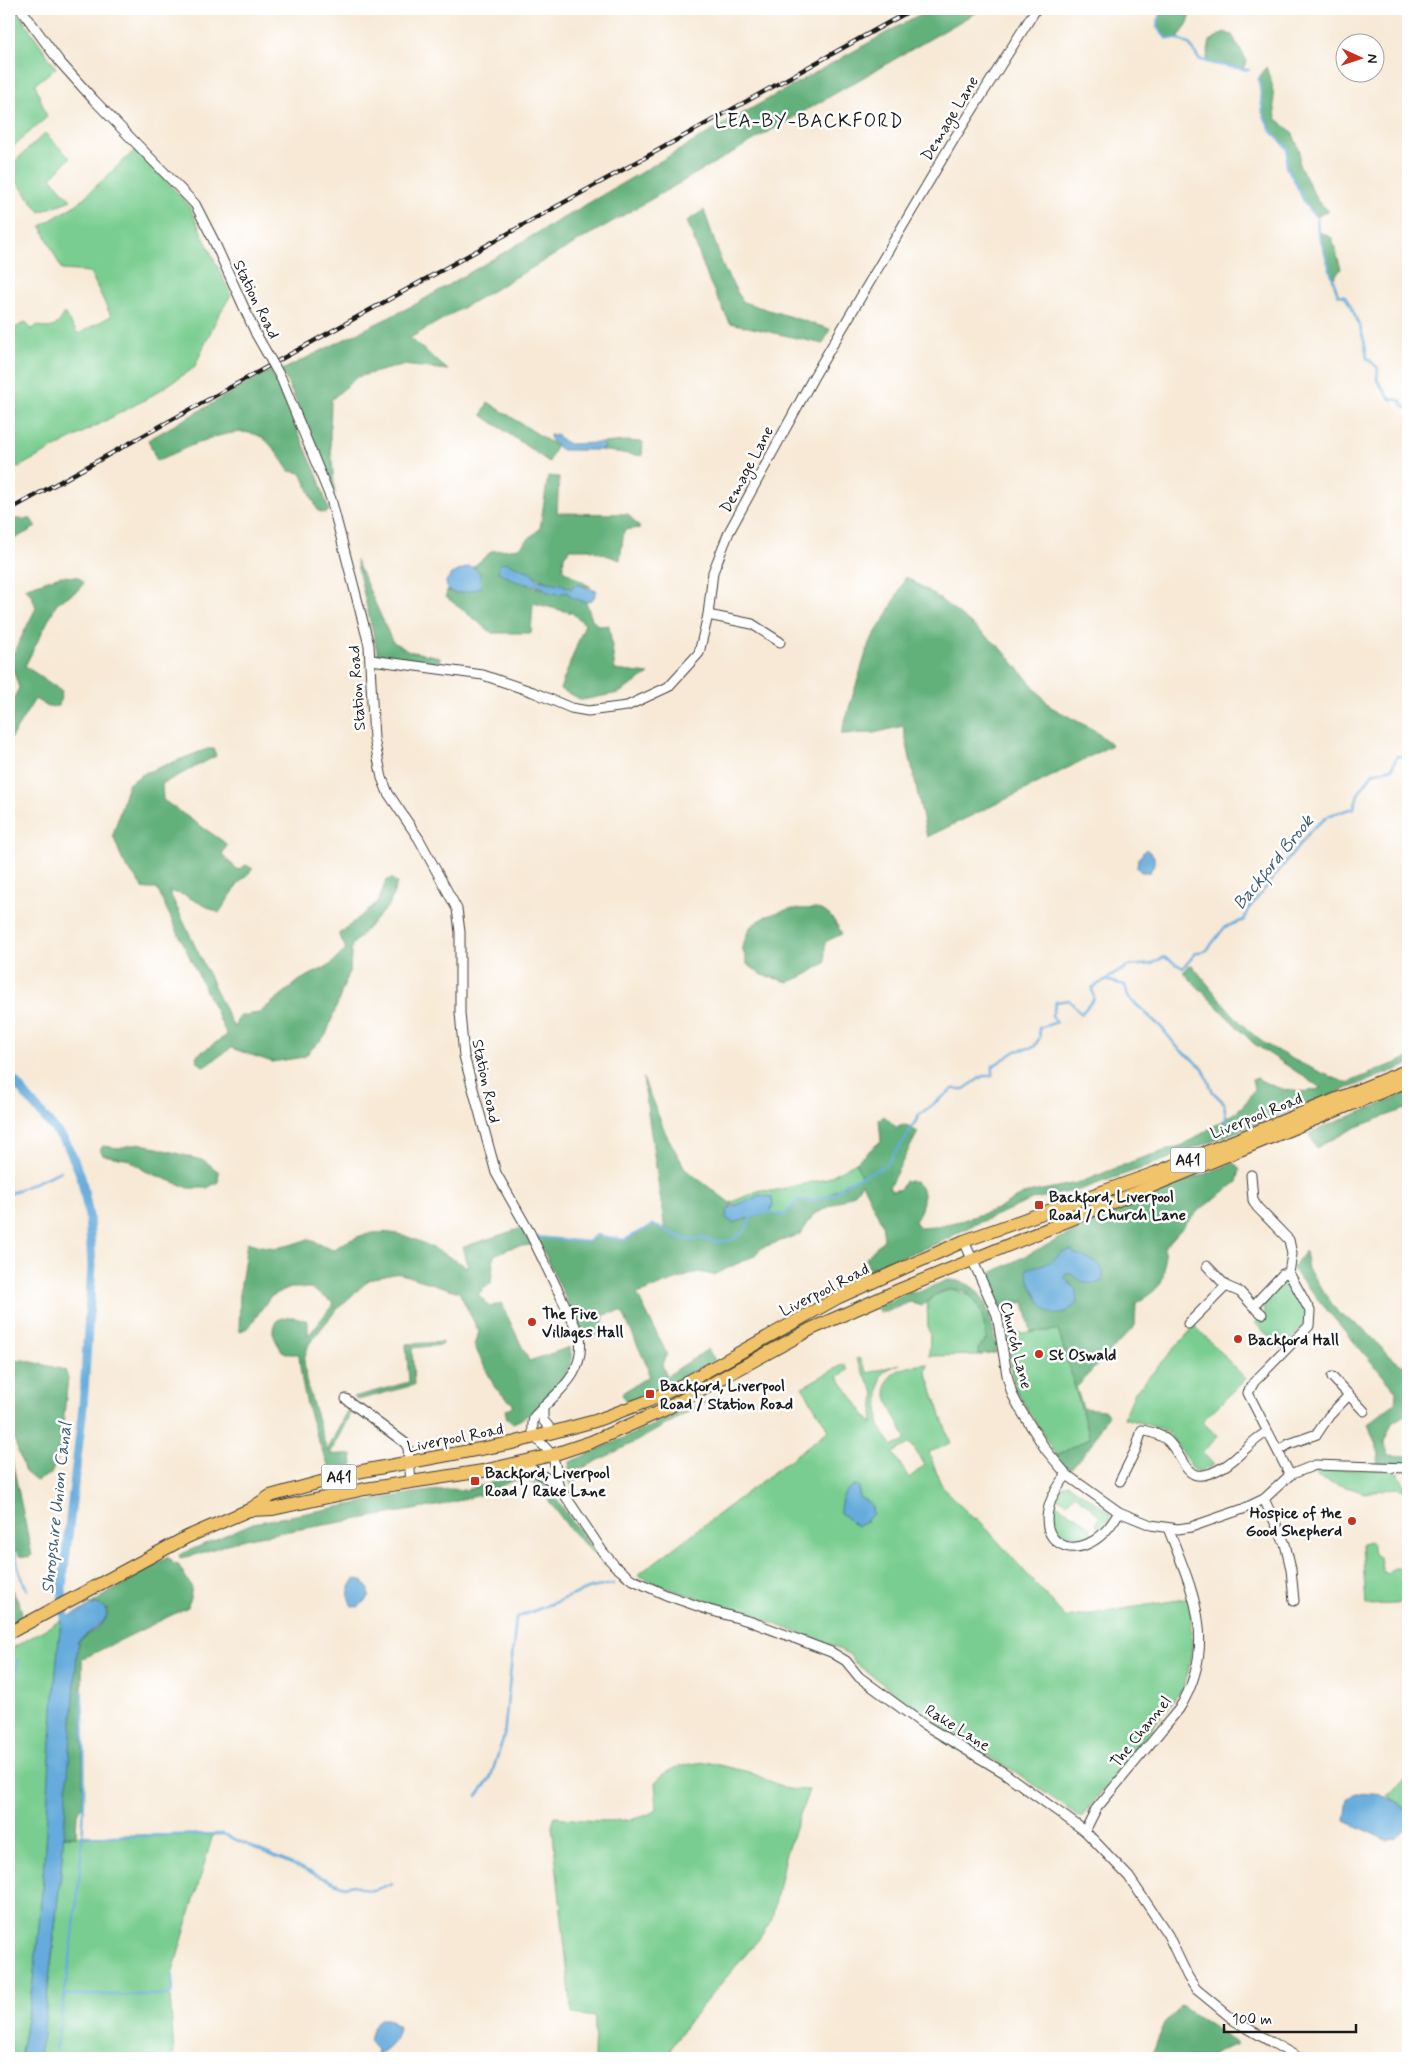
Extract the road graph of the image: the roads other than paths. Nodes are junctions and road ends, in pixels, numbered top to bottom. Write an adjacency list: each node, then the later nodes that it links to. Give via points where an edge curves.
1 (21, 9): 5 (street, Station Road, bridge, via 94,100 195,204 256,334 281,378 331,500)
2 (1036, 9): 3 (street, Demage Lane, via 954,139 813,378 734,523 713,572)
3 (708, 615): 4 (street, via 752,624); 5 (street, Demage Lane, via 699,653 668,687 627,706 588,711 571,708 483,675)
4 (780, 642)
5 (371, 660): 20 (street, Station Road, via 374,739 382,778 457,909 464,1056 496,1173 530,1233 580,1336 581,1351 570,1380)
6 (1408, 1070): 9 (highway, Liverpool Road / A41, via 1155,1173)
7 (1408, 1081): 10 (highway, Liverpool Road / A41)
8 (1251, 1175): 12 (street, via 1253,1200 1257,1207 1289,1240 1292,1254)
9 (964, 1241): 10 (street, Church Lane); 23 (highway, Liverpool Road / A41, via 838,1297 648,1401)
10 (972, 1259): 26 (highway, Liverpool Road / A41, via 811,1329 664,1410); 30 (street, Church Lane, via 997,1315 1012,1394 1046,1450)
11 (1207, 1266): 13 (street)
12 (1289, 1273): 14 (street, via 1283,1274); 22 (street, via 1306,1302 1311,1320 1306,1332 1248,1392)
13 (1226, 1286): 14 (street, via 1240,1292); 16 (street)
14 (1253, 1306): 15 (street)
15 (1262, 1314)
16 (1188, 1324)
17 (1332, 1377): 18 (street)
18 (1349, 1395): 21 (street); 25 (street, via 1328,1416 1317,1434)
19 (346, 1400): 27 (street, via 405,1443)
20 (543, 1407): 23 (street, via 543,1420); 24 (street, Station Road, via 534,1417)
21 (1364, 1411)
22 (1268, 1432): 25 (street); 32 (street, via 1225,1466 1193,1474 1184,1468 1167,1440 1142,1430)
23 (554, 1433): 24 (highway, Liverpool Road / A41)
24 (534, 1438): 26 (street); 27 (highway, Liverpool Road / A41)
25 (1278, 1451): 31 (street)
26 (552, 1455): 28 (highway, Liverpool Road / A41); 34 (street, Rake Lane)
27 (409, 1463): 33 (street); 36 (highway, Liverpool Road / A41, via 357,1472 270,1496)
28 (522, 1464): 33 (highway, Liverpool Road / A41); 34 (street, Rake Lane)
29 (1408, 1468): 31 (street, via 1315,1465)
30 (1067, 1475): 37 (street, Church Lane); 37 (street, via 1051,1499 1046,1515 1049,1535 1055,1541 1073,1548 1090,1544 1111,1526)
31 (1290, 1475): 35 (street, Church Lane)
32 (1120, 1481)
33 (411, 1482): 36 (highway, Liverpool Road / A41)
34 (558, 1485): 41 (street, Rake Lane, via 603,1552 631,1579 666,1595 752,1622 831,1652 923,1724 1003,1772)
35 (1264, 1499): 38 (street, Church Lane, via 1191,1527); 39 (street, via 1285,1544)
36 (249, 1510): 40 (highway, Liverpool Road / A41, via 187,1537)
37 (1119, 1512): 38 (street, Church Lane)
38 (1168, 1528): 41 (street, The Channel, via 1195,1597 1200,1626 1197,1673 1179,1709 1096,1810)
39 (1294, 1601)
40 (9, 1632)
41 (1085, 1831): 42 (street, Rake Lane, via 1129,1876 1168,1935 1196,1989 1235,2021)
42 (1299, 2058)

